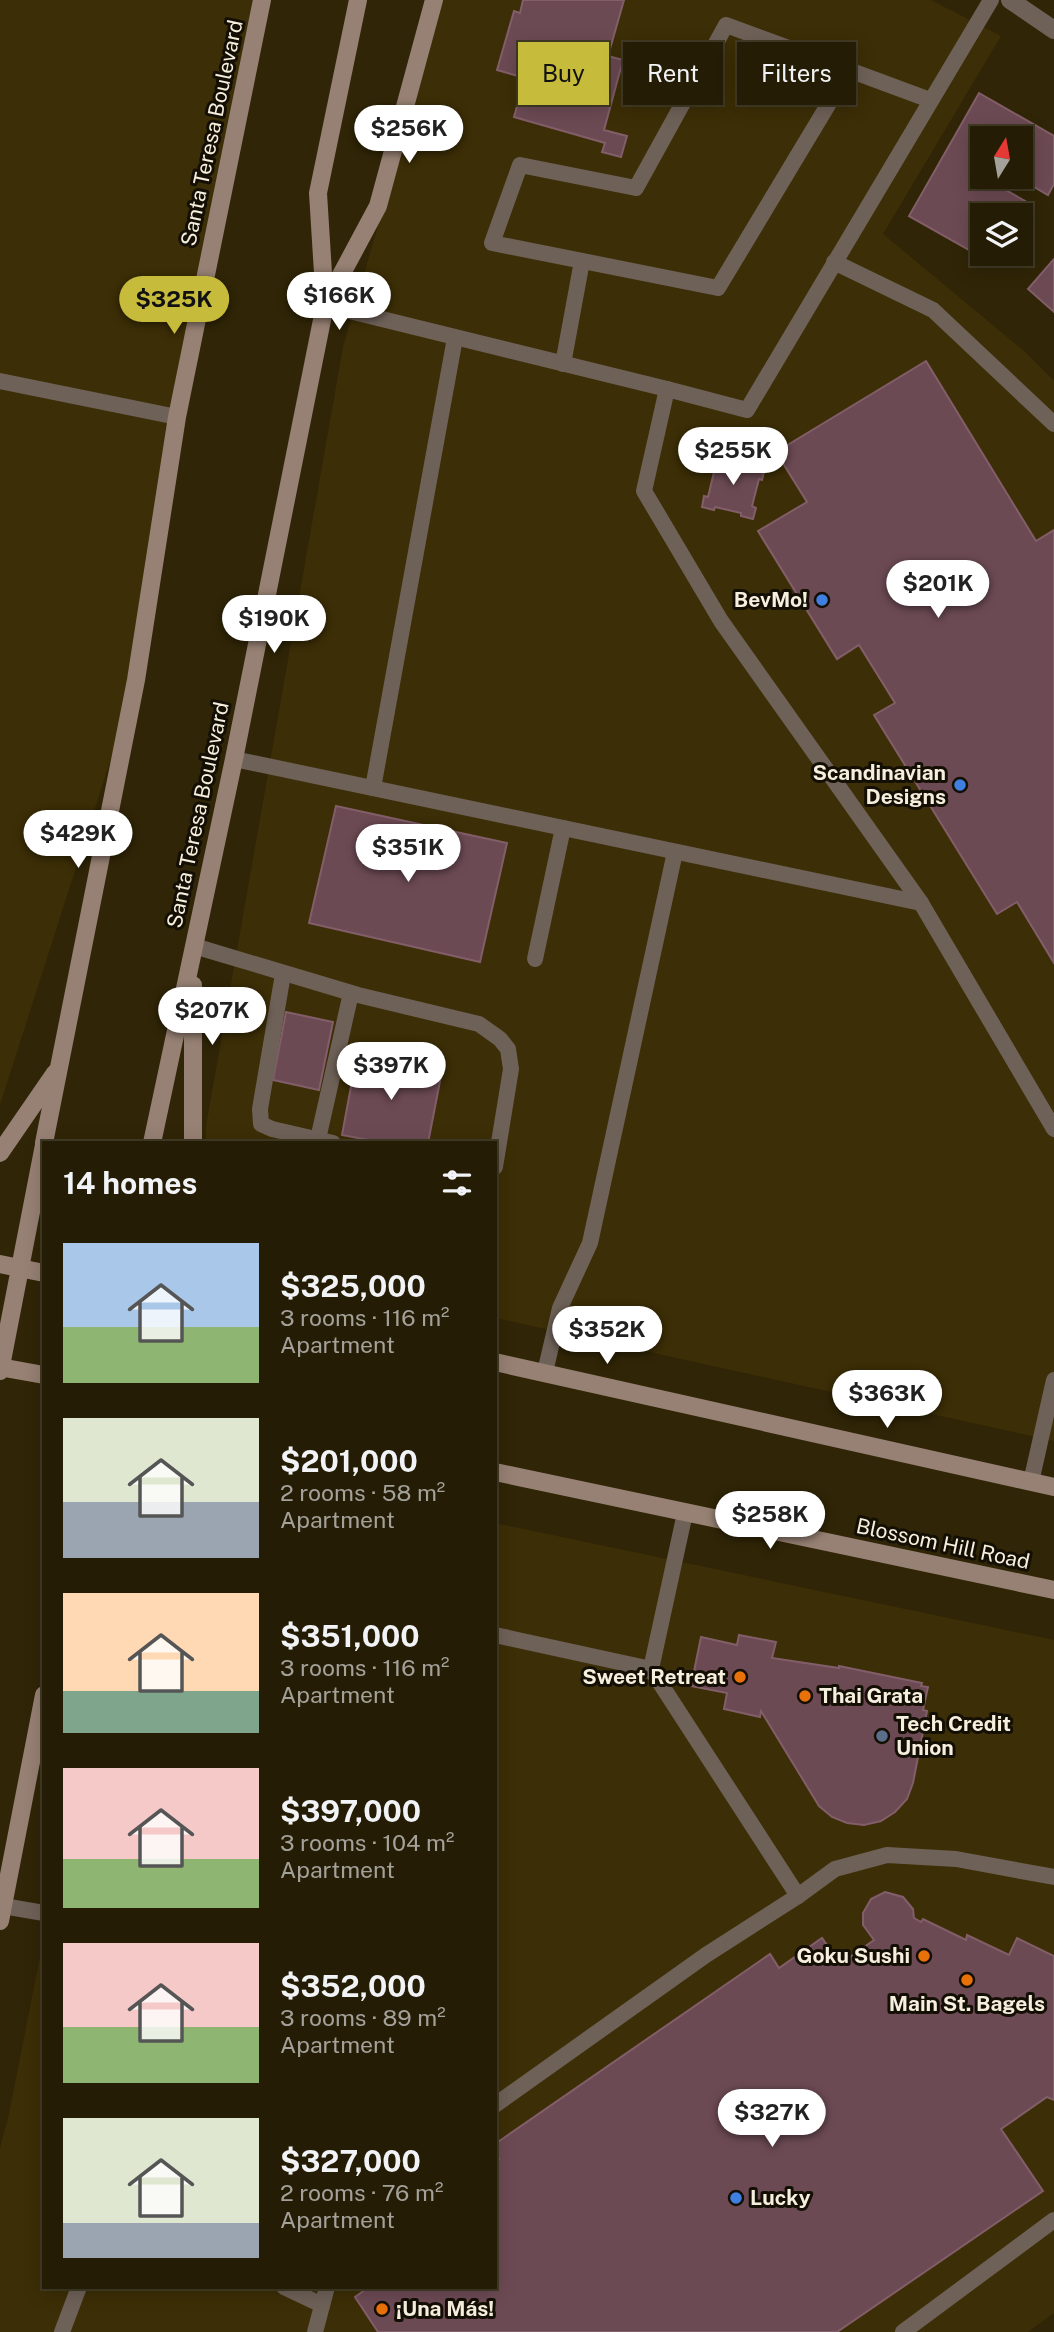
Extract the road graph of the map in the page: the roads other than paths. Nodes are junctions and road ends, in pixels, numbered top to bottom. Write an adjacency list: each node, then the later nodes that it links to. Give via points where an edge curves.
1 (262, 0): 18 (main road, Santa Teresa Boulevard)
2 (358, 0): 13 (main road, Santa Teresa Boulevard, via 318,193)
3 (434, 0): 13 (main road, via 378,206)
4 (991, 0): 9 (lane)
5 (1010, 0): 6 (street)
6 (1054, 30)
7 (772, 42): 11 (lane, via 726,25 636,188 520,165 492,243)
8 (856, 73): 9 (lane)
9 (930, 100): 12 (lane)
10 (828, 105): 11 (lane, via 718,288)
11 (582, 261): 15 (lane)
12 (834, 262): 17 (lane, via 747,410); 19 (lane, via 933,310)
13 (325, 305): 14 (lane); 20 (main road, Santa Teresa Boulevard)
14 (455, 338): 15 (lane); 21 (lane)
15 (564, 364): 17 (lane)
16 (0, 381): 18 (lane)
17 (667, 389): 24 (lane, via 644,491 721,621)
18 (177, 417): 29 (main road, Santa Teresa Boulevard, via 136,680)
19 (1054, 424)
20 (234, 759): 21 (lane); 25 (main road, Santa Teresa Boulevard)
21 (373, 788): 22 (lane)
22 (563, 828): 23 (lane); 26 (lane)
23 (676, 852): 24 (lane); 43 (lane, via 590,1243 560,1308)
24 (921, 903): 30 (lane)
25 (193, 949): 27 (lane); 32 (main road, Santa Teresa Boulevard); 33 (main road)
26 (535, 959)
27 (283, 974): 28 (lane); 34 (lane, via 261,1124)
28 (351, 993): 34 (lane); 37 (lane, via 479,1024 500,1039 509,1049 510,1069)
29 (59, 1067): 31 (main road, Santa Teresa Boulevard); 35 (main road)
30 (1054, 1129)
31 (45, 1141)
32 (152, 1141)
33 (193, 1141)
34 (326, 1141)
35 (0, 1153)
36 (42, 1154): 39 (main road, Santa Teresa Boulevard)
37 (497, 1154)
38 (0, 1264): 39 (main road)
39 (20, 1268): 40 (main road); 42 (main road, Santa Teresa Boulevard)
40 (42, 1272)
41 (497, 1362): 43 (main road)
42 (0, 1369): 44 (main road)
43 (545, 1372): 47 (main road)
44 (42, 1375)
45 (1054, 1380): 47 (lane)
46 (497, 1472): 49 (main road, Blossom Hill Road)
47 (1031, 1482): 48 (main road)
48 (1054, 1487)
49 (685, 1513): 50 (main road, Blossom Hill Road); 52 (lane)
50 (1054, 1590)
51 (497, 1635): 52 (lane)
52 (651, 1669): 55 (lane)
53 (41, 1715): 56 (main road)
54 (1054, 1877): 55 (lane, via 956,1858 887,1855 835,1869)
55 (798, 1896): 58 (lane, via 706,1955)
56 (1, 1913): 57 (lane)
57 (42, 1913)
58 (497, 2104)
59 (1054, 2220): 66 (lane)
60 (78, 2289): 64 (lane)
61 (288, 2289): 63 (lane)
62 (326, 2289): 63 (lane)
63 (322, 2305): 65 (lane)
64 (62, 2332)
65 (315, 2332)
66 (903, 2332)

